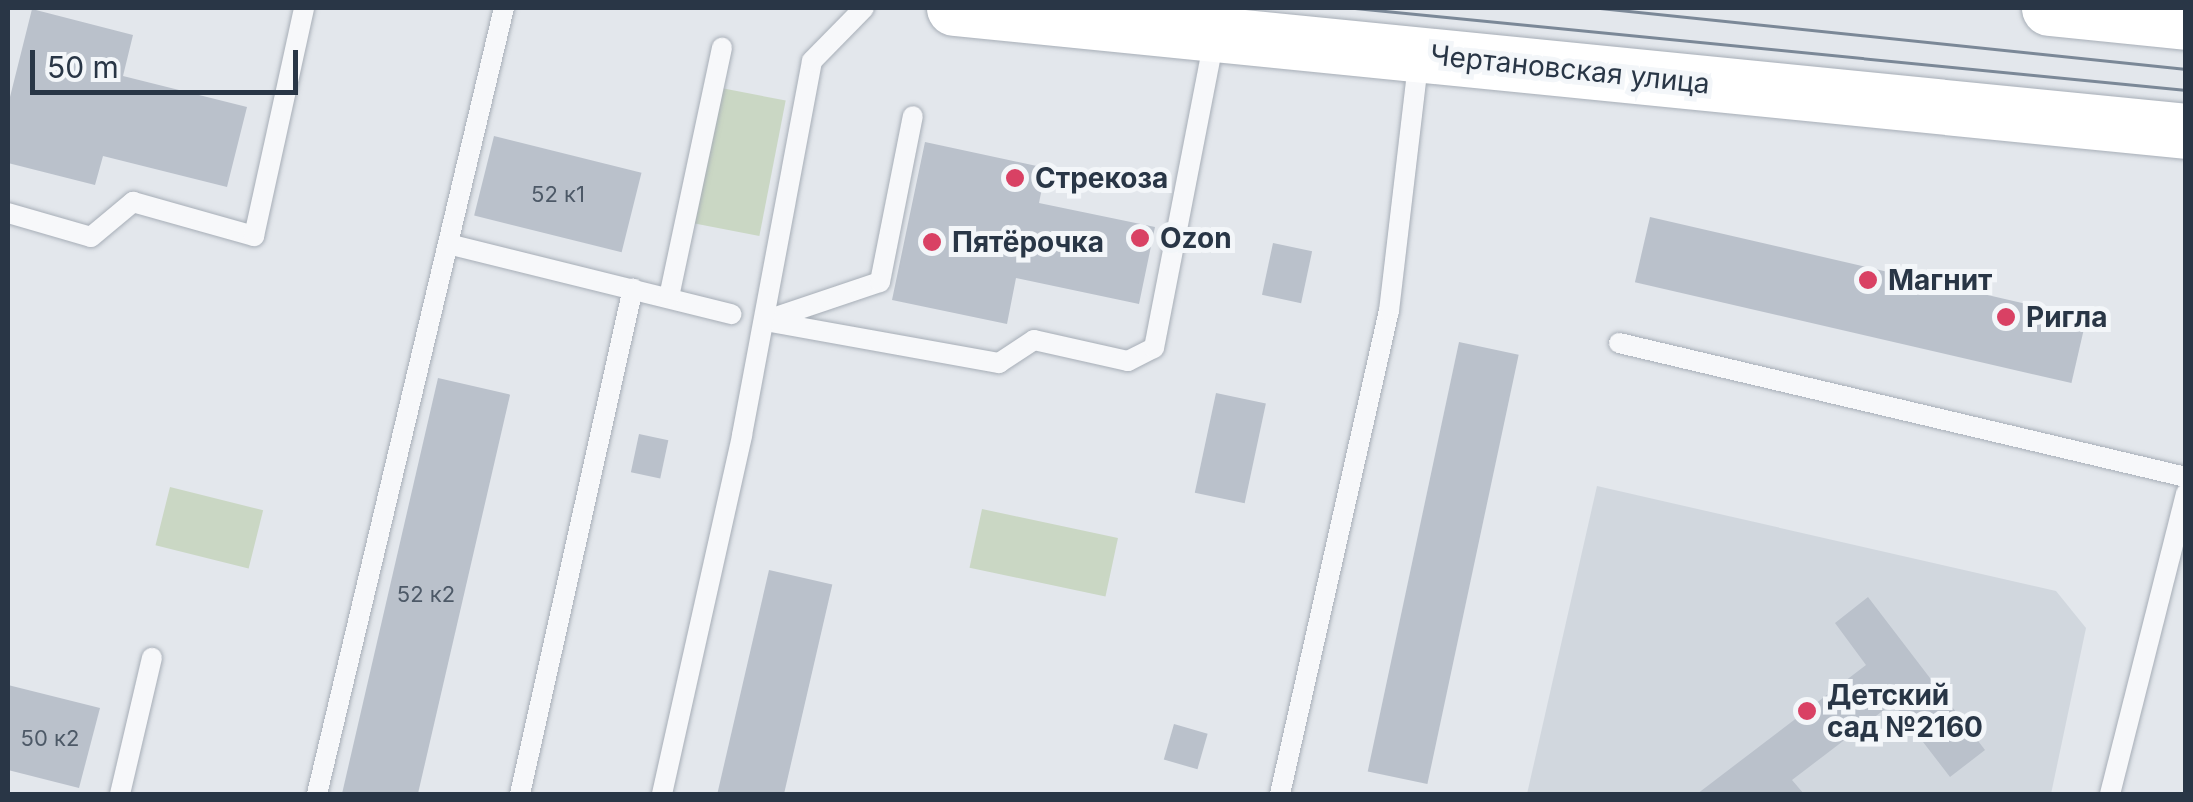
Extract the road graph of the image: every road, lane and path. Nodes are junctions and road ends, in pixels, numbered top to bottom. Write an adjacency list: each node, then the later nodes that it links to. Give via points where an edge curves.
1 (304, 8): 12 (lane, via 254,236 133,202 91,236)
2 (504, 8): 13 (lane)
3 (864, 8): 17 (lane, via 812,60)
4 (954, 8): 7 (main road, Чертановская улица)
5 (2048, 8): 6 (main road)
6 (2186, 22)
7 (1216, 33): 9 (main road, Чертановская улица); 17 (lane, via 1154,348 1128,361 1034,340 999,363)
8 (722, 48): 15 (lane)
9 (1420, 54): 11 (main road, Чертановская улица); 26 (lane, via 1389,311)
10 (913, 116): 17 (lane, via 880,282)
11 (2186, 131)
12 (8, 213)
13 (448, 244): 14 (lane); 23 (lane)
14 (632, 288): 15 (lane); 24 (lane)
15 (669, 297): 16 (lane)
16 (731, 314)
17 (765, 320): 25 (lane)
18 (1619, 343): 19 (lane)
19 (2186, 477)
20 (2186, 494): 27 (lane)
21 (152, 658): 22 (lane)
22 (120, 794)
23 (317, 794)
24 (520, 794)
25 (662, 794)
26 (1280, 794)
27 (2110, 794)

